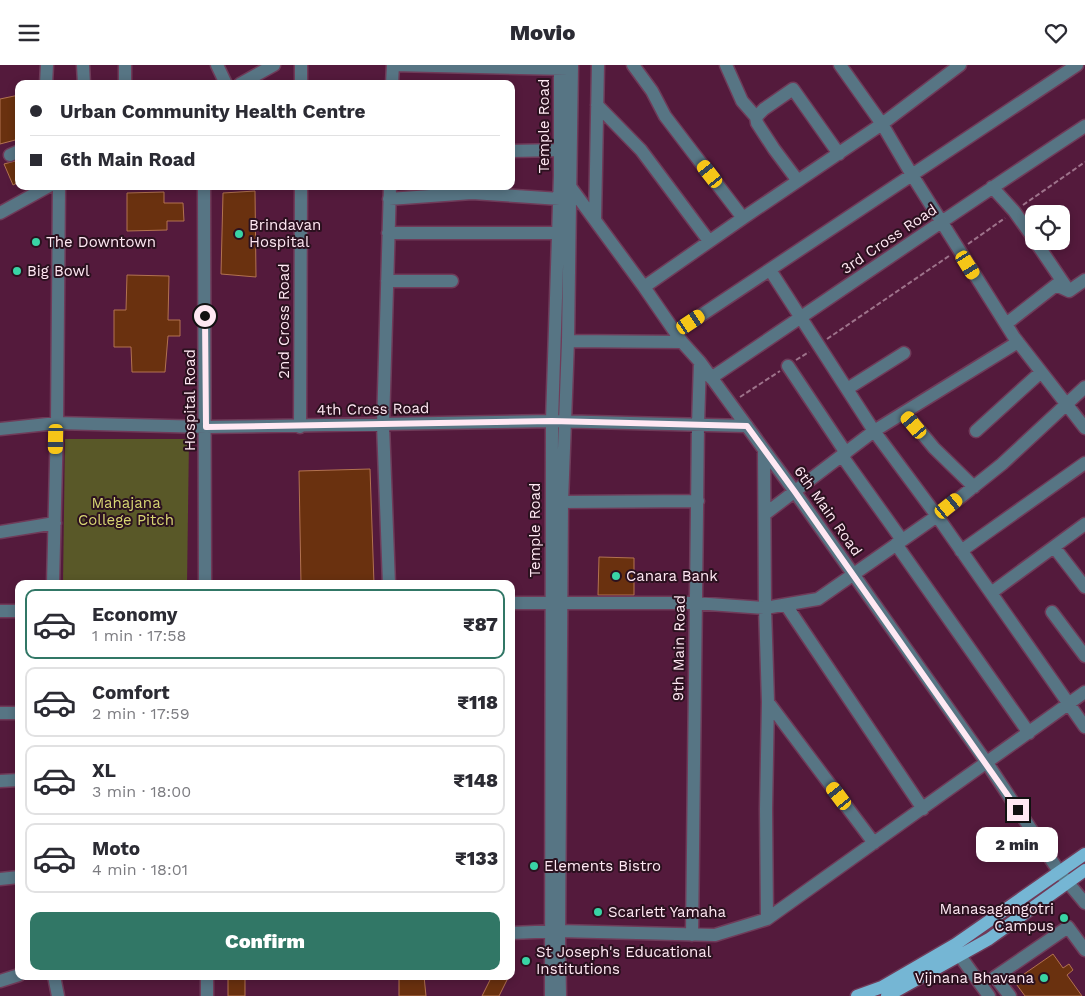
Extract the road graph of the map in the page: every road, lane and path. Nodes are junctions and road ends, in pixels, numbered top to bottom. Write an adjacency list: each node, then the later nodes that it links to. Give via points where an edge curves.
1 (46, 65): 15 (street)
2 (84, 65): 16 (street)
3 (125, 65): 17 (street)
4 (217, 65): 18 (street)
5 (274, 65): 19 (street)
6 (302, 65): 20 (street)
7 (393, 65): 14 (street); 21 (street)
8 (598, 65): 22 (street)
9 (633, 65): 41 (street, via 665,116)
10 (726, 65): 23 (street, via 742,101)
11 (840, 65): 24 (street)
12 (960, 65): 24 (street)
13 (1077, 65): 30 (street)
14 (566, 67): 26 (street, Temple Road); 32 (street, Temple Road)
15 (46, 80)
16 (84, 80)
17 (125, 80)
18 (224, 80)
19 (247, 80)
20 (301, 80)
21 (392, 80)
22 (597, 105): 42 (street); 47 (street, via 641,150)
23 (756, 117): 28 (street, via 793,89); 31 (street, via 774,149)
24 (882, 124): 28 (street); 30 (street)
25 (1085, 127): 33 (street, 3rd Cross Road)
26 (560, 150): 27 (street); 29 (street, Temple Road)
27 (515, 151)
28 (839, 154): 31 (street)
29 (560, 175): 32 (street, 6th Main Road); 39 (street, Temple Road)
30 (912, 175): 43 (street); 49 (street)
31 (798, 181): 41 (street)
32 (571, 187): 42 (street, 6th Main Road); 58 (street, Temple Road)
33 (992, 187): 43 (street, 3rd Cross Road); 44 (street)
34 (42, 190): 40 (street)
35 (59, 190): 73 (street)
36 (204, 190): 77 (street, Hospital Road)
37 (301, 190): 78 (street, 2nd Cross Road)
38 (389, 193): 39 (street, via 472,193); 45 (street)
39 (560, 199): 46 (street, Temple Road)
40 (0, 213)
41 (743, 218): 47 (street)
42 (595, 220): 53 (street, 6th Main Road)
43 (942, 223): 55 (street, 3rd Cross Road); 56 (street)
44 (1025, 227)
45 (388, 233): 46 (street); 51 (street)
46 (558, 233): 71 (street, Temple Road)
47 (710, 241): 53 (street)
48 (1043, 250): 54 (street)
49 (770, 270): 55 (street); 57 (street)
50 (927, 270): 60 (path)
51 (387, 281): 52 (street); 74 (street)
52 (452, 281)
53 (644, 287): 57 (street, 6th Main Road)
54 (1079, 288): 56 (street, via 1056,285)
55 (800, 318): 60 (street); 65 (street, 3rd Cross Road)
56 (1006, 324): 59 (street)
57 (679, 337): 58 (street); 62 (street, 6th Main Road)
58 (568, 341): 72 (street, Temple Road)
59 (1018, 342): 64 (street); 70 (street)
60 (818, 345): 63 (path); 67 (street)
61 (904, 353): 67 (street)
62 (700, 363): 65 (street, 6th Main Road); 75 (street, 9th Main Road)
63 (788, 366): 68 (path); 84 (street)
64 (1041, 372): 69 (street); 82 (street)
65 (711, 378): 68 (street, 6th Main Road)
66 (1085, 387): 69 (street)
67 (847, 389): 81 (street)
68 (730, 404): 76 (street, 6th Main Road)
69 (1066, 404): 79 (street); 86 (street)
70 (905, 413): 81 (street); 86 (street, via 934,448)
71 (552, 421): 72 (street, 4th Cross Road); 74 (street, 4th Cross Road); 104 (street, Temple Road)
72 (566, 421): 75 (street, 4th Cross Road); 88 (street, Temple Road)
73 (57, 423): 77 (street, 4th Cross Road); 80 (street, 4th Cross Road); 92 (street)
74 (382, 425): 78 (street, 4th Cross Road); 101 (street)
75 (698, 425): 76 (street, 4th Cross Road); 89 (street, 9th Main Road)
76 (747, 426): 83 (street, 6th Main Road)
77 (206, 427): 78 (street, 4th Cross Road); 100 (street, Hospital Road)
78 (300, 427)
79 (1085, 428)
80 (0, 429)
81 (874, 431): 84 (street); 91 (street)
82 (976, 431)
83 (764, 450): 87 (street, 6th Main Road); 90 (street)
84 (844, 455): 87 (street); 95 (street)
85 (1085, 463): 97 (street)
86 (974, 487): 91 (street)
87 (795, 492): 90 (street); 98 (street, 6th Main Road)
88 (562, 501): 89 (street); 104 (street, Temple Road)
89 (698, 501): 106 (street, 9th Main Road)
90 (765, 514): 108 (street)
91 (937, 516): 95 (street); 97 (street)
92 (55, 523): 94 (street); 99 (street)
93 (1085, 525): 96 (street)
94 (0, 532)
95 (899, 543): 98 (street); 119 (street)
96 (1054, 547): 102 (street); 103 (street)
97 (961, 551): 103 (street)
98 (854, 575): 107 (street, via 818,599); 120 (street, 6th Main Road)
99 (53, 580)
100 (205, 580)
101 (389, 580)
102 (1085, 587)
103 (991, 593): 115 (street)
104 (556, 602): 105 (street); 106 (street); 133 (street, Temple Road)
105 (515, 603)
106 (695, 603): 108 (street); 135 (street, 9th Main Road)
107 (786, 605): 108 (street); 123 (street)
108 (765, 608): 114 (street)
109 (0, 611): 110 (street)
110 (15, 611)
111 (1052, 611): 112 (street)
112 (1085, 656)
113 (1085, 692): 115 (street)
114 (768, 702): 124 (street); 132 (street)
115 (1069, 704): 118 (street); 119 (street)
116 (0, 713): 117 (street)
117 (15, 713)
118 (1085, 727)
119 (1029, 733): 120 (street)
120 (987, 763): 123 (street); 127 (street, 6th Main Road)
121 (15, 780): 122 (street)
122 (0, 781)
123 (923, 809): 124 (street)
124 (874, 843): 132 (street)
125 (1085, 854): 127 (main road)
126 (1085, 870): 130 (main road)
127 (1060, 873): 130 (street, 6th Main Road); 147 (main road, via 956,944 882,987)
128 (15, 877): 129 (street)
129 (0, 879)
130 (1069, 883): 131 (street, 6th Main Road); 137 (main road, via 990,939)
131 (1085, 903)
132 (767, 919): 135 (street, via 715,935)
133 (554, 932): 134 (street); 135 (street); 145 (street, Temple Road); 146 (street, Temple Road)
134 (515, 933)
135 (692, 935)
136 (1085, 950): 150 (street, via 1068,927 996,977)
137 (960, 956): 142 (main road); 149 (street)
138 (15, 976): 141 (street)
139 (55, 980): 143 (street)
140 (207, 980): 144 (street)
141 (0, 981)
142 (904, 992): 148 (main road)
143 (58, 996)
144 (207, 996)
145 (550, 996)
146 (560, 996)
147 (857, 996)
148 (887, 996)
149 (989, 996)
150 (1010, 996)

